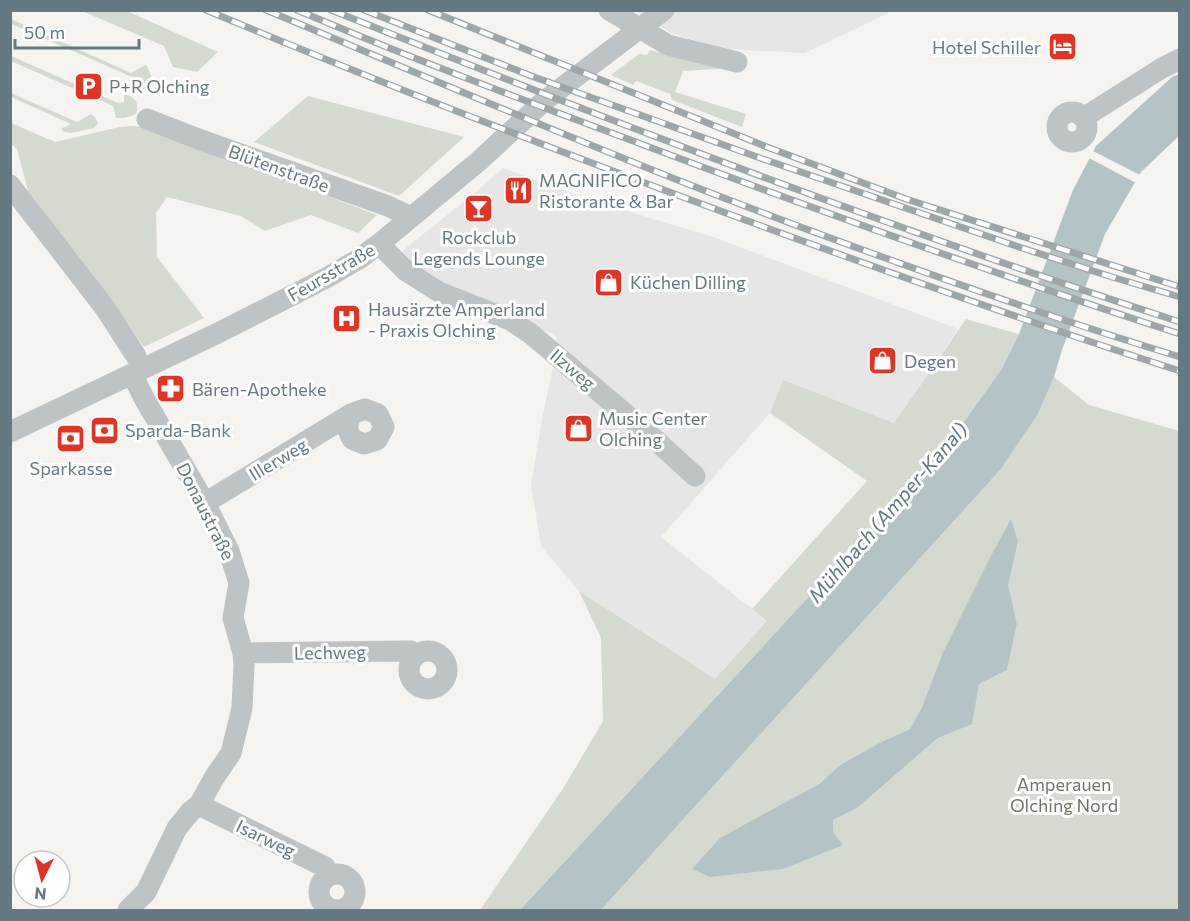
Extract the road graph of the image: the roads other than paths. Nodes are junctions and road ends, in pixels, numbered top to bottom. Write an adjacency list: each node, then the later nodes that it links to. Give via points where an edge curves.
1 (609, 10): 3 (street)
2 (664, 10): 3 (street, Feursstraße)
3 (640, 29): 5 (street, via 668,45); 9 (street, Feursstraße, via 544,100)
4 (1179, 59): 6 (street)
5 (737, 62)
6 (1083, 118)
7 (147, 119): 9 (street, Blütenstraße)
8 (10, 185): 11 (street, via 105,308)
9 (411, 217): 10 (street, Feursstraße)
10 (379, 244): 11 (street, Feursstraße, via 326,278); 14 (street, Ilzweg, via 406,271 439,292 510,320 531,334)
11 (134, 365): 13 (street, Feursstraße); 15 (street, Donaustraße, via 145,400)
12 (351, 414): 15 (street, Illerweg)
13 (10, 432)
14 (695, 476)
15 (205, 503): 16 (street, Donaustraße, via 229,550 238,583 233,618)
16 (243, 653): 17 (street, Lechweg, via 411,651); 18 (street, Donaustraße, via 242,708 231,753)
17 (416, 655)
18 (199, 805): 19 (street, Isarweg, via 325,867); 20 (street, Donaustraße, via 177,828 146,892)
19 (329, 876)
20 (128, 910)

